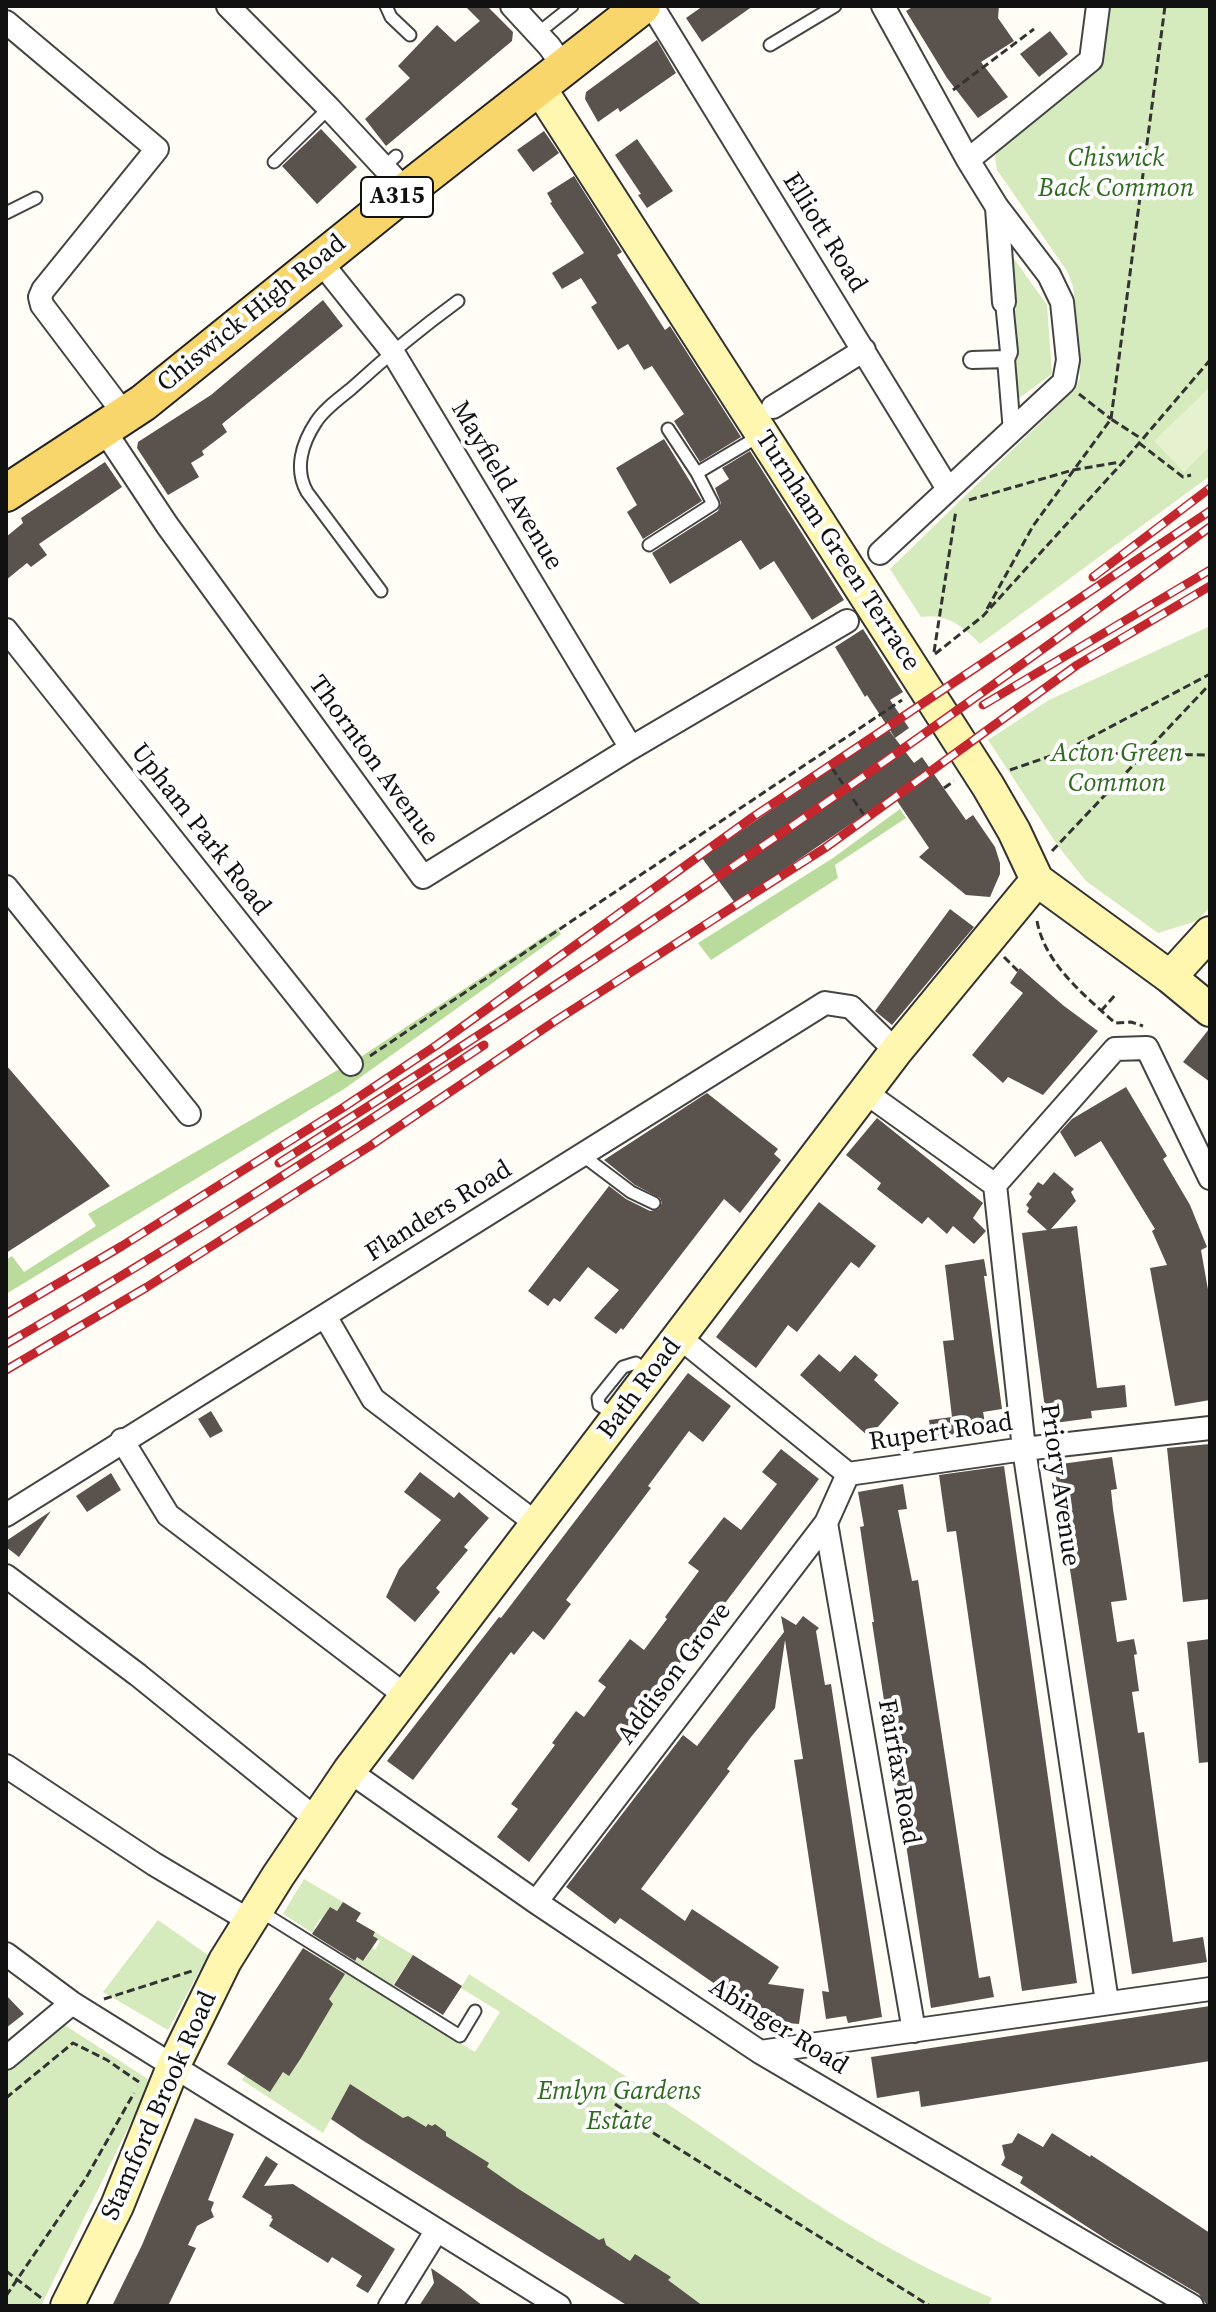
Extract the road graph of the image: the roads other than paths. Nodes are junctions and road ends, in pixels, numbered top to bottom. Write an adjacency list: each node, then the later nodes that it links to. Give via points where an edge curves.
1 (228, 6): 15 (street)
2 (386, 6): 12 (lane)
3 (512, 6): 11 (street)
4 (572, 6): 11 (lane)
5 (642, 6): 14 (main road, Chiswick High Road / A315)
6 (652, 6): 25 (street, Elliott Road)
7 (835, 6): 13 (lane)
8 (883, 6): 16 (street)
9 (1098, 6): 16 (street, via 1091,60)
10 (6, 22): 30 (street, via 157,149 40,297)
11 (538, 33): 14 (street)
12 (410, 35)
13 (770, 45)
14 (552, 77): 18 (main road, Chiswick High Road / A315); 29 (main road, Turnham Green Terrace)
15 (324, 102): 17 (lane); 18 (street)
16 (968, 160): 20 (street)
17 (274, 162)
18 (395, 171): 22 (main road, Chiswick High Road / A315)
19 (36, 198): 21 (lane)
20 (997, 207): 24 (street); 32 (street, via 1049,275 1062,302 1068,360 1064,382)
21 (6, 213)
22 (320, 261): 26 (street, Mayfield Avenue); 30 (main road, Chiswick High Road / A315)
23 (458, 301): 26 (lane)
24 (1004, 302): 27 (street)
25 (864, 350): 29 (street); 34 (street, Elliott Road)
26 (392, 351): 38 (lane, via 320,416 299,465 307,492); 41 (street, Mayfield Avenue)
27 (1006, 359): 28 (street); 32 (street)
28 (972, 360)
29 (767, 421): 33 (lane); 42 (main road, Turnham Green Terrace, via 988,786)
30 (114, 423): 35 (main road, Chiswick High Road / A315); 41 (street, Thornton Avenue, via 167,525 423,877)
31 (668, 429): 33 (lane)
32 (1012, 432): 34 (street)
33 (697, 473): 36 (lane, via 713,504)
34 (948, 489): 37 (street)
35 (6, 493)
36 (649, 545)
37 (880, 553)
38 (381, 591)
39 (847, 621): 41 (street, Thornton Avenue)
40 (6, 630): 48 (street, Upham Park Road)
41 (631, 748)
42 (1037, 880): 45 (main road, Turnham Green Terrace); 47 (main road, Bath Road)
43 (6, 887): 50 (street)
44 (1210, 933): 45 (main road)
45 (1170, 977): 46 (main road, Turnham Green Terrace)
46 (1210, 1010)
47 (896, 1051): 49 (main road, Bath Road); 51 (street, Flanders Road, via 851,1007 825,1003)
48 (351, 1064)
49 (865, 1092): 53 (street); 56 (main road, Bath Road)
50 (189, 1114)
51 (582, 1155): 54 (lane); 55 (street, Flanders Road)
52 (1210, 1178): 53 (street, via 1145,1037 1115,1049)
53 (995, 1185): 59 (street, Priory Avenue)
54 (654, 1203)
55 (325, 1316): 58 (street, Flanders Road); 63 (street, via 373,1399)
56 (679, 1337): 60 (street, Rupert Road); 63 (main road, Bath Road)
57 (1210, 1428): 59 (street, Rupert Road)
58 (122, 1440): 61 (street, Flanders Road); 65 (street, via 168,1515)
59 (1024, 1449): 60 (street, Rupert Road); 73 (street, Priory Avenue)
60 (848, 1474): 62 (street, Addison Grove)
61 (6, 1515)
62 (826, 1523): 69 (street, Addison Grove); 76 (street, Fairfax Road)
63 (537, 1524): 65 (main road, Bath Road)
64 (6, 1576): 68 (street)
65 (406, 1696): 67 (main road, Bath Road)
66 (6, 1766): 70 (street, via 154,1864)
67 (349, 1771): 68 (main road, Bath Road); 69 (street, Abinger Road)
68 (316, 1819): 70 (main road, Bath Road)
69 (536, 1902): 77 (street, Abinger Road)
70 (253, 1915): 75 (lane, via 460,2036); 79 (main road, Stamford Brook Road)
71 (6, 1954): 74 (street)
72 (1210, 1989): 73 (street)
73 (1107, 2002): 76 (street)
74 (77, 2005): 78 (street); 79 (street)
75 (475, 2011)
76 (914, 2031): 77 (street)
77 (760, 2052): 84 (street, Abinger Road)
78 (6, 2058)
79 (173, 2067): 80 (street); 81 (main road, Stamford Brook Road, via 117,2206)
80 (437, 2230): 82 (street); 83 (street)
81 (67, 2306)
82 (390, 2306)
83 (559, 2306)
84 (1192, 2306)

